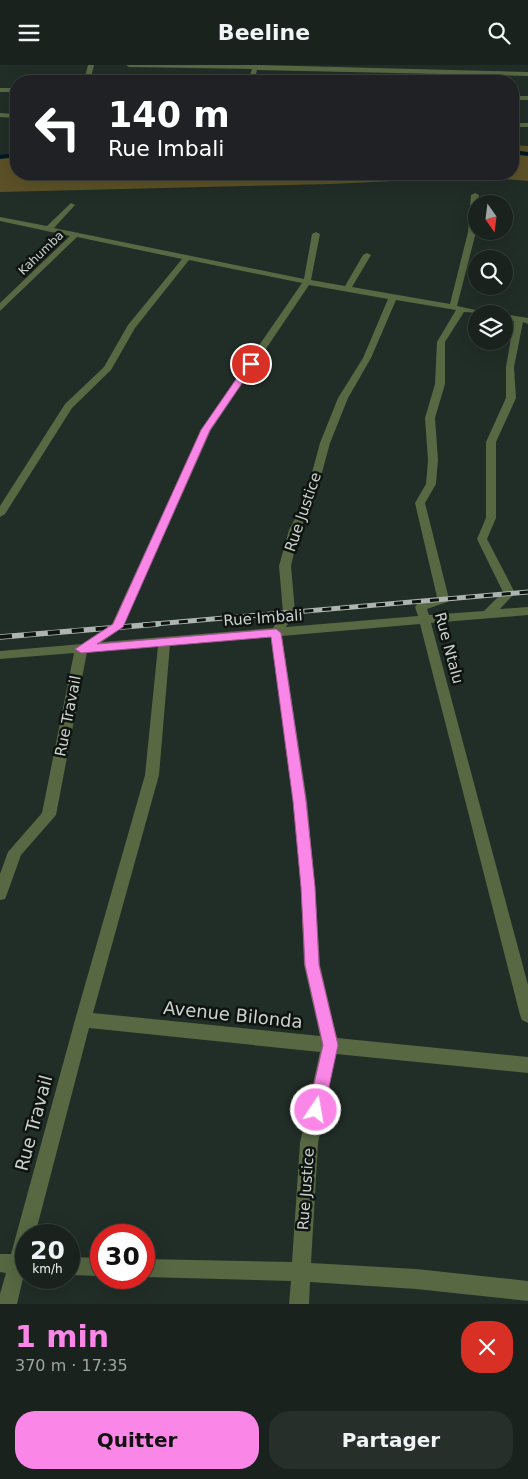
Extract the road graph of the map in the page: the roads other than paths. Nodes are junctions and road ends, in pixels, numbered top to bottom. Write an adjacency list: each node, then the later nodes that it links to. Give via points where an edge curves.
1 (129, 65): 2 (street)
2 (255, 67): 3 (street)
3 (528, 74)
4 (71, 205): 6 (street)
5 (0, 219): 6 (street)
6 (49, 229): 8 (street)
7 (316, 233): 12 (street)
8 (75, 235): 11 (street); 15 (street, Kahumba)
9 (471, 240): 16 (street)
10 (367, 255): 13 (street)
11 (187, 257): 12 (street); 19 (street, via 131,327 108,368 68,406)
12 (307, 281): 13 (street); 25 (street, via 206,430 117,627)
13 (348, 289): 14 (street)
14 (393, 296): 16 (street); 23 (street, Rue Justice, via 367,358 343,398 325,443 309,502 294,530 285,566 289,611)
15 (0, 308)
16 (458, 308): 17 (street); 22 (street, Rue Ntalu, via 441,342 440,384 430,418 431,484 420,503 443,599 420,607)
17 (468, 310)
18 (523, 320): 21 (street, via 510,367 511,398 491,442 492,518 482,539 509,593)
19 (0, 514)
20 (528, 611): 21 (street, Rue Imbali)
21 (488, 614): 22 (street, Rue Imbali)
22 (425, 620): 23 (street, Rue Imbali); 28 (street, Rue Ntalu)
23 (276, 633): 24 (street, Rue Imbali); 30 (street, Rue Justice, via 300,801 312,965)
24 (164, 641): 25 (street, Rue Imbali); 29 (street, Rue Travail, via 152,775)
25 (81, 649): 26 (street, Rue Imbali); 27 (street, Rue Travail, via 49,815 15,853)
26 (0, 655)
27 (0, 894)
28 (528, 1015)
29 (83, 1020): 30 (street, Avenue Bilonda); 32 (street, Rue Travail)
30 (330, 1045): 31 (street, Avenue Bilonda); 34 (street, Rue Justice, via 309,1143)
31 (528, 1065)
32 (14, 1264): 36 (street, Rue Travail)
33 (155, 1268): 34 (street)
34 (301, 1272): 35 (street, via 416,1279); 37 (street, Rue Justice)
35 (528, 1291)
36 (7, 1304)
37 (299, 1304)

